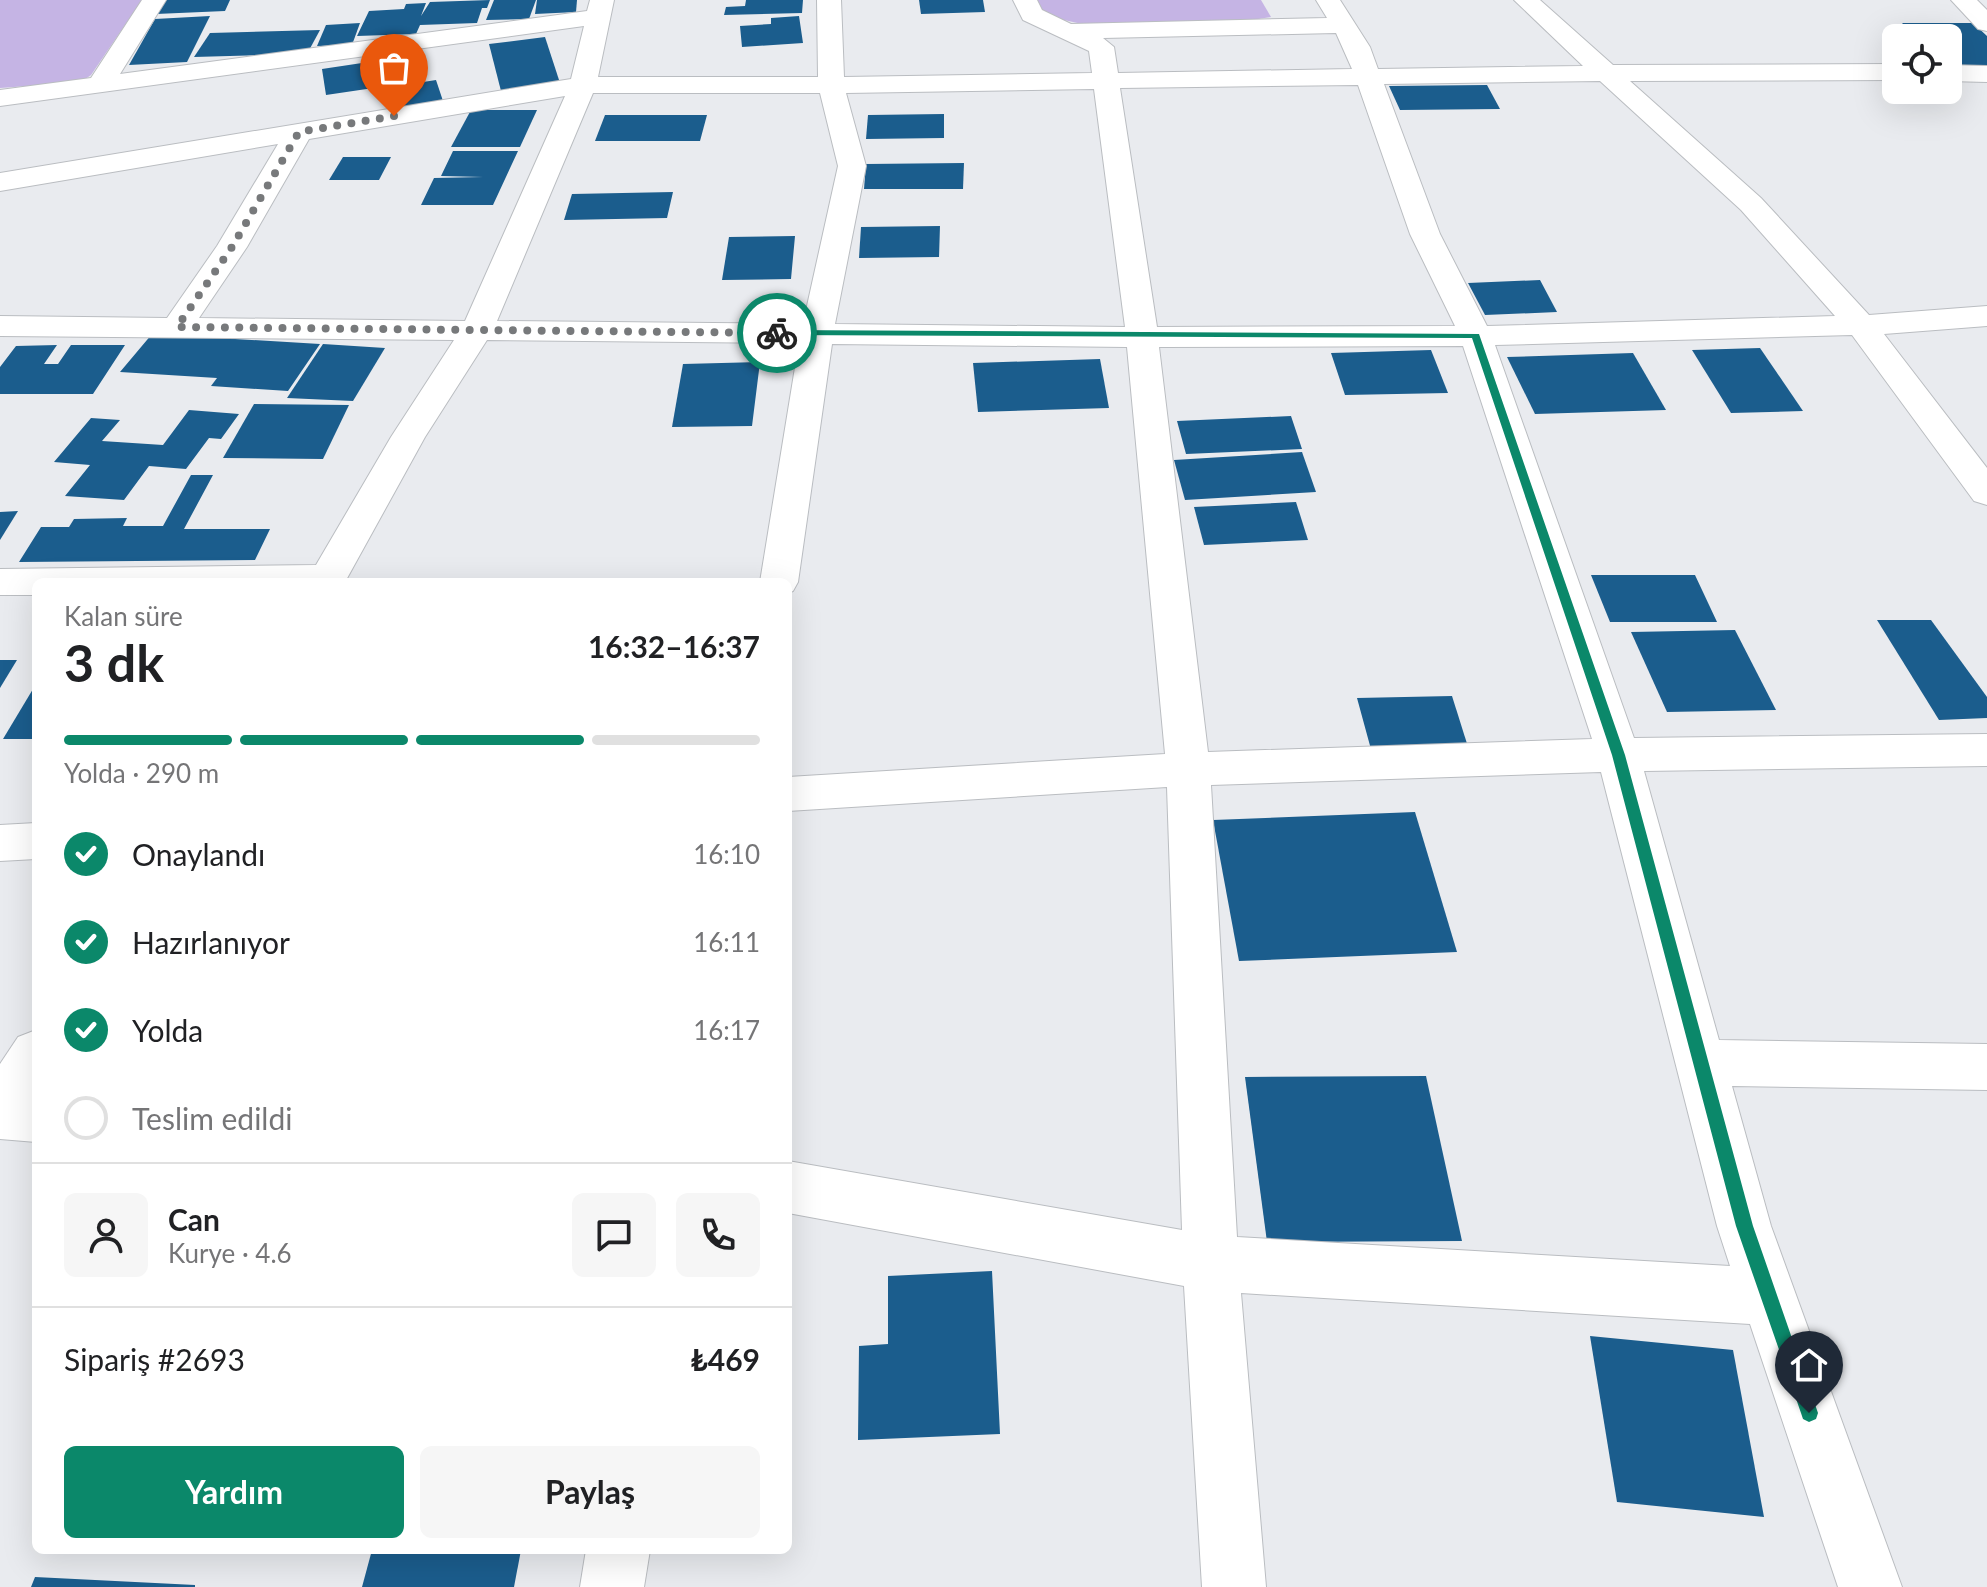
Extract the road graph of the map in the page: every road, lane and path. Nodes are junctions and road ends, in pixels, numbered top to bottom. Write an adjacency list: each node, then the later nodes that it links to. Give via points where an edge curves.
1 (154, 0): 18 (street)
2 (829, 0): 17 (street)
3 (1025, 0): 9 (street, via 1032,15)
4 (1526, 0): 11 (street)
5 (1963, 0): 8 (street)
6 (600, 8): 16 (street); 18 (street)
7 (1336, 13): 9 (street, via 1182,31); 14 (street)
8 (1987, 24)
9 (1065, 31): 15 (street, via 1101,47)
10 (1882, 72): 11 (street)
11 (1606, 73): 14 (street); 23 (street, via 1751,204)
12 (1962, 73): 13 (street)
13 (1987, 74)
14 (1368, 77): 15 (street); 28 (street, via 1425,234)
15 (1106, 82): 17 (street); 29 (street)
16 (583, 85): 17 (street); 20 (street); 26 (street)
17 (831, 85): 27 (street, via 852,166)
18 (99, 86): 19 (street)
19 (0, 98)
20 (299, 132): 21 (street); 25 (street, via 232,247)
21 (0, 182)
22 (1987, 316): 23 (street)
23 (1860, 324): 28 (street); 30 (street)
24 (0, 326): 25 (street)
25 (177, 327): 26 (street)
26 (477, 330): 27 (street); 31 (street, via 408,437)
27 (817, 333): 29 (street); 32 (street)
28 (1476, 336): 29 (street); 36 (street)
29 (1142, 337): 37 (street)
30 (1987, 493)
31 (328, 578)
32 (780, 578)
33 (0, 582): 34 (street)
34 (32, 582)
35 (1987, 750): 36 (street)
36 (1618, 755): 37 (street); 42 (street)
37 (1188, 769): 38 (street); 48 (street)
38 (792, 794)
39 (32, 841): 40 (street)
40 (0, 843)
41 (32, 1059): 44 (street)
42 (1701, 1063): 43 (street); 49 (street, via 1744,1226)
43 (1987, 1067)
44 (0, 1108)
45 (0, 1115): 46 (street)
46 (32, 1118)
47 (792, 1188): 48 (street)
48 (1211, 1263): 49 (street); 52 (street)
49 (1769, 1297): 53 (street)
50 (617, 1554): 51 (street)
51 (612, 1587)
52 (1234, 1587)
53 (1870, 1587)

